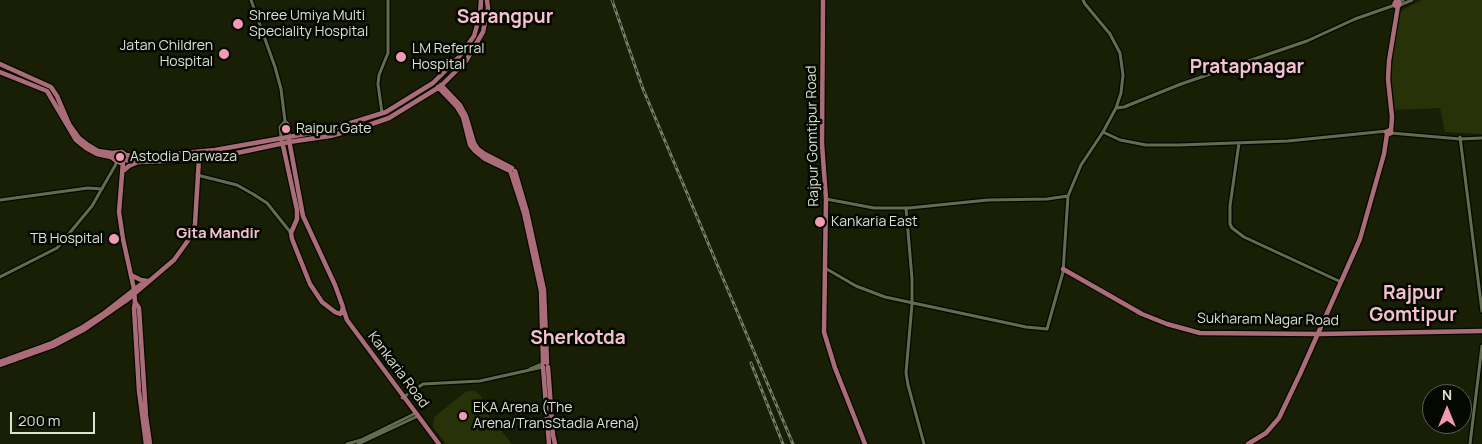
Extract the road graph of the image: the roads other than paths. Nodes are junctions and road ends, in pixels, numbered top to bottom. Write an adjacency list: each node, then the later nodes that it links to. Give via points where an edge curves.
1 (251, 0): 15 (street, via 275,67)
2 (388, 0): 14 (street, via 388,52 378,84)
3 (481, 0): 11 (main road, via 474,36)
4 (487, 0): 12 (main road, via 486,20 478,43)
5 (822, 0): 35 (main road, Rajpur Gomtipur Road, via 822,144)
6 (1083, 0): 13 (street, via 1110,34 1120,53 1123,75)
7 (1412, 0): 8 (street)
8 (1397, 3): 13 (street, via 1307,41); 17 (main road, via 1387,63)
9 (0, 64): 25 (main road, via 51,87 79,138 98,151)
10 (0, 72): 27 (main road, via 47,92 76,140 97,154)
11 (435, 82): 12 (main road); 14 (main road)
12 (440, 87): 21 (main road, via 389,118 360,128 330,136); 57 (main road, via 463,117 470,144 485,158 512,171 527,212 543,297)
13 (1116, 108): 16 (street)
14 (382, 114): 21 (main road)
15 (285, 120): 18 (street, via 280,127); 21 (street, via 289,125)
16 (1103, 132): 23 (street, via 1120,140 1146,145); 33 (street, via 1081,165)
17 (1388, 132): 20 (street); 23 (street); 46 (main road, via 1360,239); 54 (main road, via 1380,179 1362,239)
18 (281, 137): 21 (main road); 22 (main road); 24 (main road)
19 (1482, 137): 20 (street)
20 (1460, 138): 51 (street)
21 (289, 139): 22 (main road); 37 (main road)
22 (283, 143): 28 (main road); 38 (main road, via 296,201)
23 (1239, 143): 46 (street, via 1230,206 1232,228 1244,237)
24 (198, 152): 26 (main road); 28 (main road)
25 (116, 153): 26 (main road, via 121,152); 27 (main road)
26 (124, 159): 27 (main road); 29 (main road); 30 (main road)
27 (116, 160): 32 (street)
28 (199, 160): 29 (main road); 31 (main road)
29 (140, 162): 30 (main road)
30 (123, 171): 43 (main road, via 119,212)
31 (197, 174): 39 (street, via 237,185 253,194 267,203); 45 (main road, via 192,235 174,260)
32 (102, 189): 34 (street); 44 (street, via 57,248)
33 (1068, 196): 36 (street); 42 (street)
34 (0, 200)
35 (826, 200): 36 (street, via 874,208); 41 (main road, Rajpur Gomtipur Road)
36 (906, 208): 49 (street)
37 (305, 222): 38 (main road); 50 (main road, Kankaria Road)
38 (295, 224): 39 (street); 40 (main road)
39 (285, 225): 40 (street)
40 (291, 232): 52 (main road, via 310,284 322,302)
41 (825, 268): 49 (street, via 856,286); 68 (main road, Rajpur Gomtipur Road, via 824,332)
42 (1063, 270): 49 (street, via 1047,329); 54 (main road, Sukharam Nagar Road, via 1142,314 1200,333)
43 (131, 275): 45 (main road); 47 (main road)
44 (0, 277)
45 (146, 282): 47 (main road)
46 (1341, 282): 54 (main road)
47 (134, 292): 48 (main road); 56 (main road, via 78,333 53,346)
48 (135, 302): 61 (main road, via 139,393); 62 (main road, via 139,308)
49 (912, 304): 69 (street, via 906,374)
50 (343, 307): 52 (main road, via 340,314); 58 (main road, Kankaria Road, via 347,320)
51 (1482, 311)
52 (334, 312): 58 (main road, via 345,321)
53 (1482, 331): 54 (main road, Sukharam Nagar Road)
54 (1318, 334): 70 (main road, via 1279,418 1266,433); 71 (main road, via 1282,419 1268,435)
55 (1482, 346): 72 (street)
56 (0, 363)
57 (545, 365): 58 (street, via 480,381 423,384); 66 (main road); 67 (main road)
58 (402, 397): 59 (main road)
59 (416, 415): 60 (street); 65 (main road)
60 (362, 442): 63 (street); 64 (street)
61 (146, 444)
62 (150, 444)
63 (347, 444)
64 (358, 444)
65 (437, 444)
66 (549, 444)
67 (555, 444)
68 (864, 444)
69 (924, 444)
70 (1248, 444)
71 (1253, 444)
72 (1470, 444)

